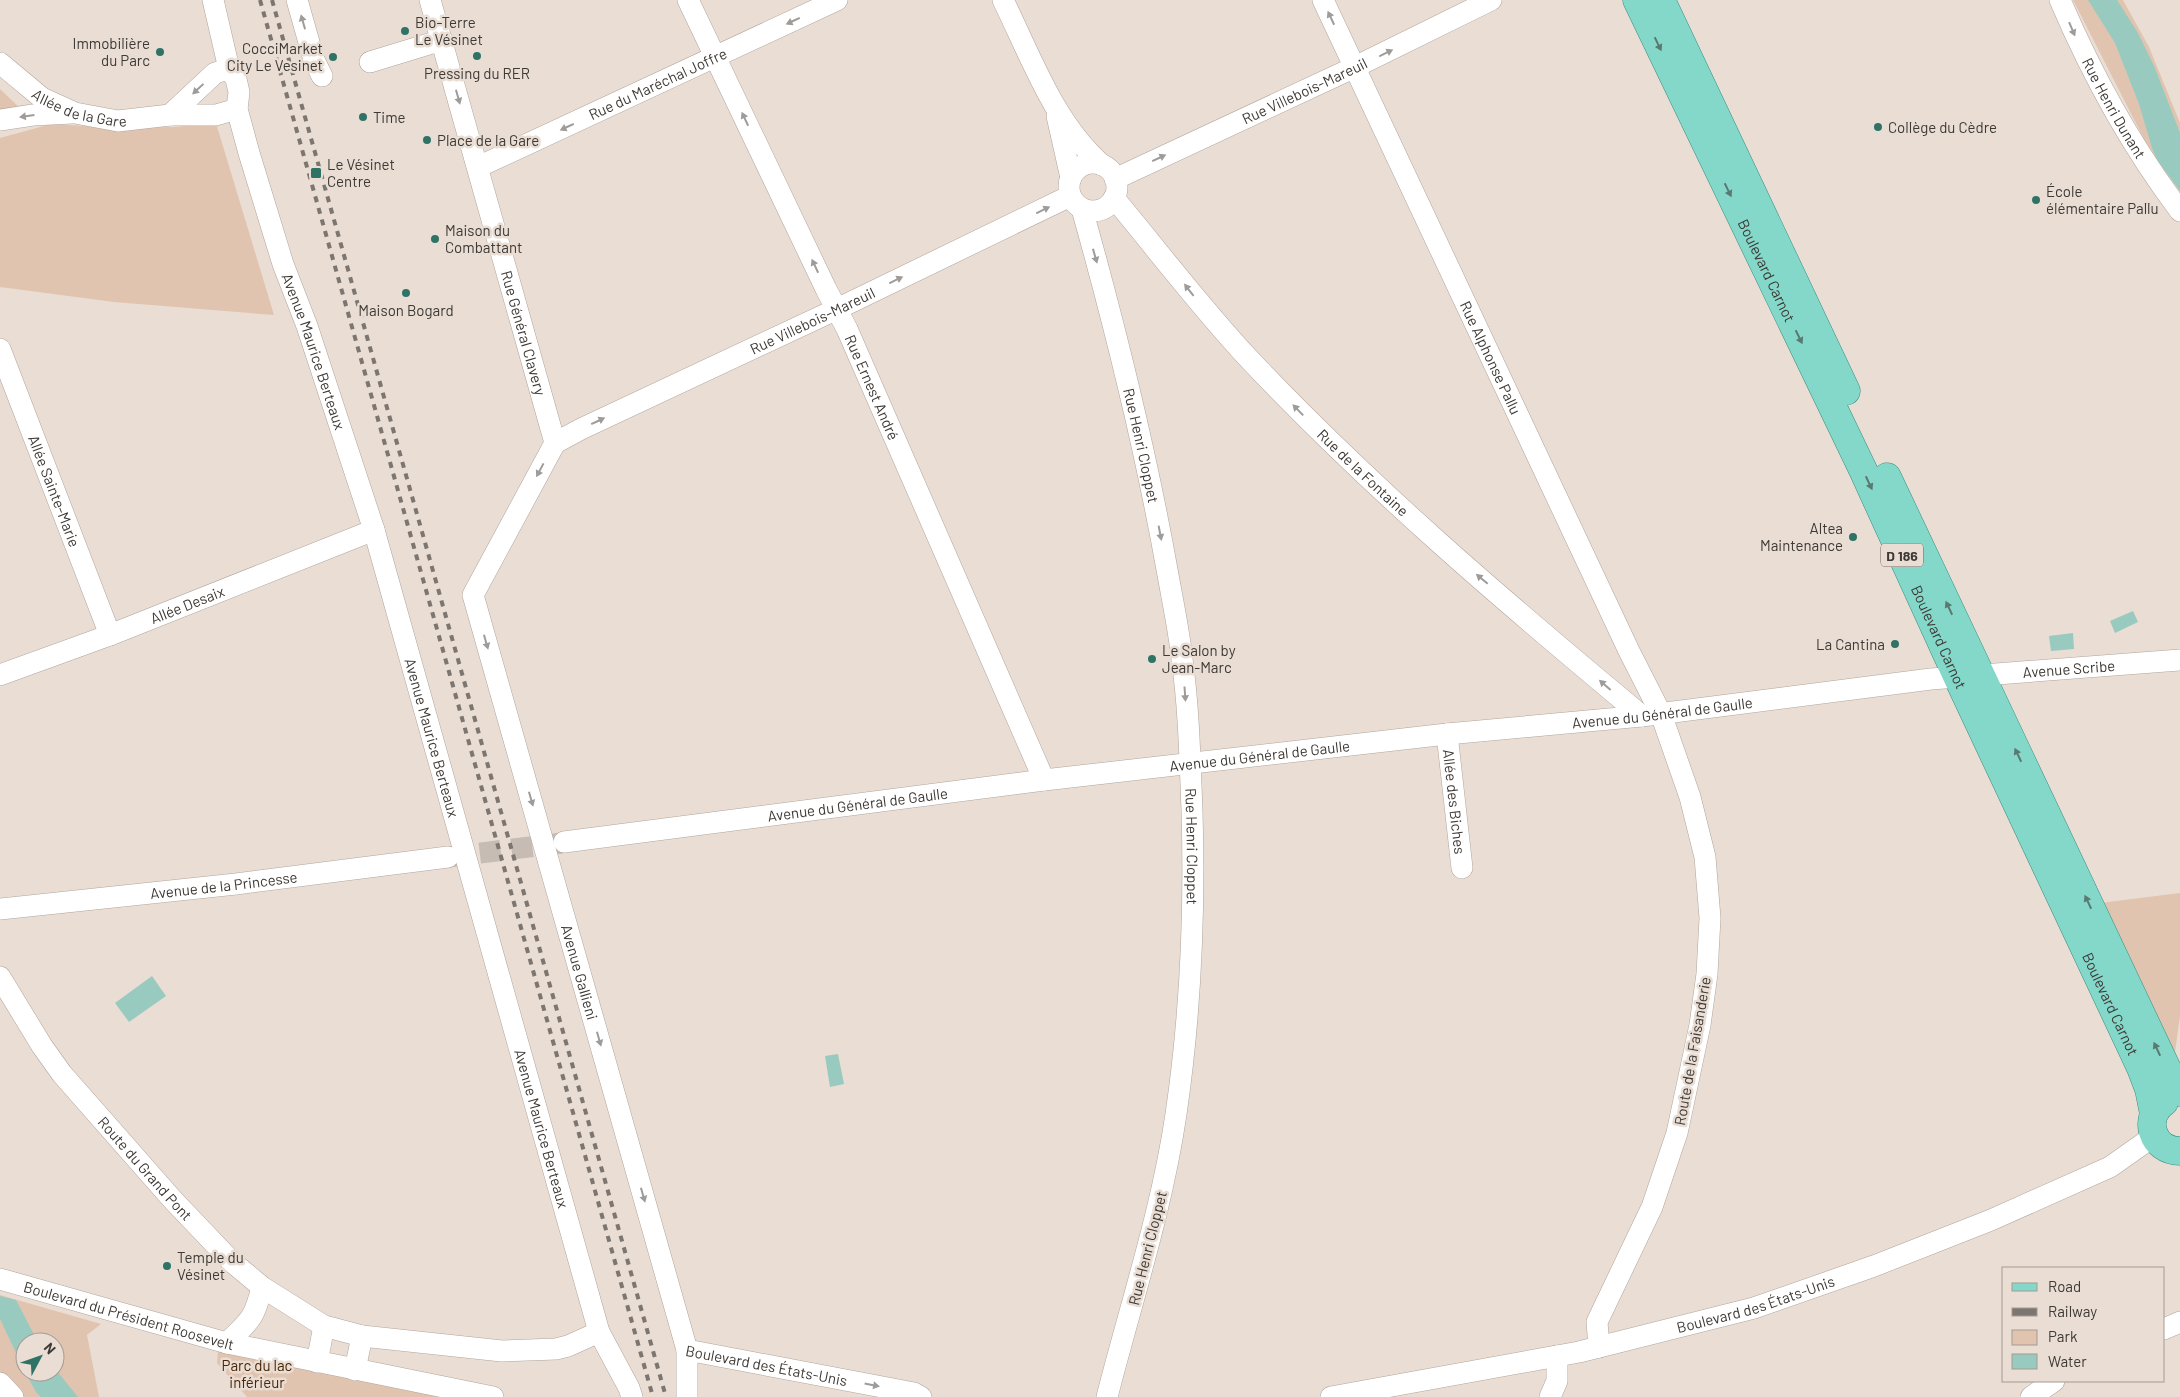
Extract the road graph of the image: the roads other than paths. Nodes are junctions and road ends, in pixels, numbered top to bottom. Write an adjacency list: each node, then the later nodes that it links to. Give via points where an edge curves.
1 (213, 0): 17 (street, Avenue Maurice Berteaux)
2 (297, 0): 18 (street, one-way to 2, via 314,60)
3 (430, 0): 12 (street, Rue Général Clavery)
4 (688, 0): 13 (street, Rue Ernest André)
5 (837, 0): 13 (street, Rue du Maréchal Joffre, one-way to 13)
6 (1003, 0): 19 (street, Rue Henri Cloppet)
7 (1322, 0): 16 (street, Rue Alphonse Pallu, one-way to 7)
8 (1491, 0): 16 (street, Rue Villebois-Mareuil, one-way to 8)
9 (1637, 0): 35 (main road, Boulevard Carnot / D 186, one-way to 35, via 1863,470)
10 (1661, 0): 35 (main road, Boulevard Carnot / D 186, one-way to 10)
11 (2060, 0): 27 (street, Rue Henri Dunant, one-way to 27, via 2090,66 2149,169)
12 (442, 40): 14 (street); 24 (street, Rue Général Clavery, one-way to 24)
13 (716, 57): 24 (street, Rue du Maréchal Joffre, one-way to 24); 28 (street, Rue Ernest André, one-way to 13)
14 (370, 62)
15 (0, 63): 21 (street, Allée de la Gare)
16 (1355, 67): 25 (street, Rue Villebois-Mareuil, one-way to 16); 36 (street, Rue Alphonse Pallu, via 1634,659)
17 (233, 74): 20 (street, Avenue Maurice Berteaux, via 239,92); 22 (street, one-way to 22, via 215,73)
18 (322, 76)
19 (1054, 106): 25 (street, Rue Henri Cloppet); 26 (street, Rue Henri Cloppet)
20 (237, 109): 22 (street, Allée de la Gare, via 216,115); 31 (street, Avenue Maurice Berteaux, via 277,246 307,326)
21 (65, 114): 22 (street, Allée de la Gare, via 118,121); 23 (street, one-way to 23)
22 (170, 115)
23 (0, 120)
24 (478, 167): 30 (street, Rue Général Clavery)
25 (1110, 181): 26 (street, via 1109,205 1100,210 1091,211); 26 (street, via 1093,163 1084,165 1076,170); 36 (street, Rue de la Fontaine, one-way to 25, via 1436,541 1367,478 1208,314)
26 (1074, 194): 28 (street, Rue Villebois-Mareuil, one-way to 26); 38 (street, Rue Henri Cloppet, one-way to 38, via 1116,330 1140,430 1182,660)
27 (2180, 211)
28 (837, 309): 30 (street, Rue Villebois-Mareuil, one-way to 28); 39 (street, Rue Ernest André)
29 (0, 349): 32 (street, Allée Sainte-Marie)
30 (555, 443): 57 (street, Avenue Gallieni, one-way to 57, via 473,596)
31 (374, 530): 32 (street, Allée Desaix); 53 (street, Avenue Maurice Berteaux)
32 (110, 635): 34 (street, Allée Desaix)
33 (2180, 660): 35 (street, Avenue Scribe)
34 (0, 675)
35 (1968, 676): 36 (street, Avenue du Général de Gaulle); 45 (main road, Boulevard Carnot / D 186, one-way to 35); 47 (main road, Boulevard Carnot / D 186, via 2146,1079)
36 (1652, 715): 37 (street, Avenue du Général de Gaulle); 56 (street, Route de la Faisanderie, via 1690,797 1705,857 1710,918 1707,974 1678,1133 1652,1207 1597,1322)
37 (1447, 734): 38 (street, Avenue du Général de Gaulle); 42 (street, Allée des Biches)
38 (1190, 763): 39 (street, Avenue du Général de Gaulle); 68 (street, Rue Henri Cloppet, via 1194,894 1190,988 1176,1115 1158,1203)
39 (1044, 780): 40 (street, Avenue du Général de Gaulle)
40 (564, 842)
41 (448, 857): 43 (street, Avenue de la Princesse)
42 (1462, 868)
43 (0, 909)
44 (0, 977): 49 (street, Route du Grand Pont, via 42,1046 68,1081 172,1199 231,1261)
45 (2180, 1092)
46 (2180, 1098): 47 (main road, via 2165,1102)
47 (2169, 1142): 56 (street, Boulevard des États-Unis, via 1991,1220 1874,1266 1754,1308)
48 (0, 1279): 55 (street, Boulevard du Président Roosevelt)
49 (262, 1287): 51 (street, Route du Grand Pont); 55 (street, via 250,1322)
50 (2180, 1322): 52 (street)
51 (324, 1326): 54 (street); 59 (street)
52 (2165, 1329)
53 (600, 1332): 54 (street, via 556,1349 502,1351); 65 (street, Avenue Maurice Berteaux)
54 (362, 1336): 60 (street)
55 (227, 1343): 59 (street, Boulevard du Président Roosevelt)
56 (1599, 1348): 58 (street, Boulevard des États-Unis)
57 (687, 1350): 66 (street, Boulevard des États-Unis); 67 (street, Boulevard des États-Unis, one-way to 67, via 914,1393)
58 (1557, 1356): 69 (street, Boulevard des États-Unis); 70 (street, via 1558,1381)
59 (316, 1362): 60 (street, Boulevard du Président Roosevelt)
60 (355, 1370): 64 (street, Boulevard du Président Roosevelt)
61 (2053, 1382): 71 (street)
62 (0, 1383): 63 (street)
63 (13, 1397)
64 (493, 1397)
65 (632, 1397)
66 (687, 1397)
67 (921, 1397)
68 (1107, 1397)
69 (1331, 1397)
70 (1550, 1397)
71 (2031, 1397)

